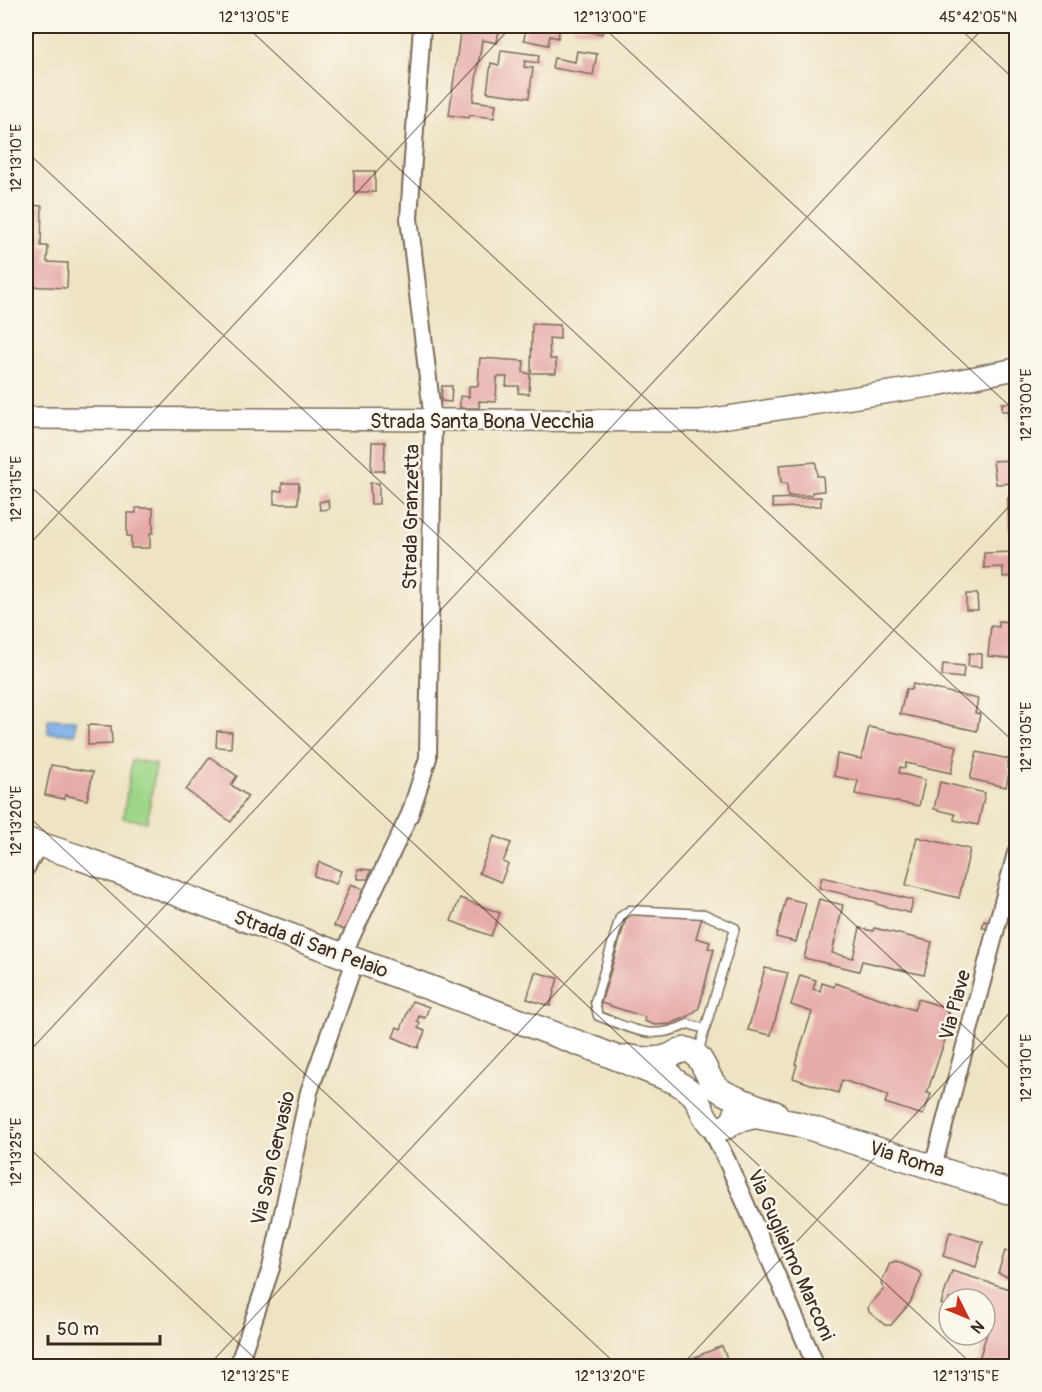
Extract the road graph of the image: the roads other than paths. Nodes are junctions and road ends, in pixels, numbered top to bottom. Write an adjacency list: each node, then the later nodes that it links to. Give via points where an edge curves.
1 (422, 26): 4 (street, Strada Granzetta, via 409,218)
2 (1017, 369): 4 (street, Strada Santa Bona Vecchia, via 701,421)
3 (26, 418): 4 (street, Strada Santa Bona Vecchia)
4 (434, 421): 8 (street, Strada Granzetta, via 428,758 410,814)
5 (32, 842): 7 (street); 8 (main road, Strada di San Pelaio)
6 (1017, 853): 15 (street, Via Piave)
7 (26, 868)
8 (349, 958): 11 (main road, Strada di San Pelaio, via 597,1050); 17 (street, Via San Gervasio, via 309,1092 271,1268)
9 (705, 1029): 9 (lane, via 688,1024 672,1032 644,1033 598,1016 595,1002 620,917 630,910 704,914 735,928); 10 (lane)
10 (697, 1056): 11 (main road, Strada di San Pelaio, via 682,1050); 12 (main road, Via Roma, via 713,1084)
11 (666, 1068): 14 (main road, via 696,1098)
12 (740, 1099): 13 (main road, Via Roma); 14 (main road, via 735,1118)
13 (798, 1124): 14 (main road, Via Roma, via 755,1116); 15 (main road, Via Roma)
14 (723, 1136): 18 (street, Via Guglielmo Marconi)
15 (933, 1167): 16 (main road, Via Roma)
16 (1017, 1194)
17 (238, 1366)
18 (816, 1366)

